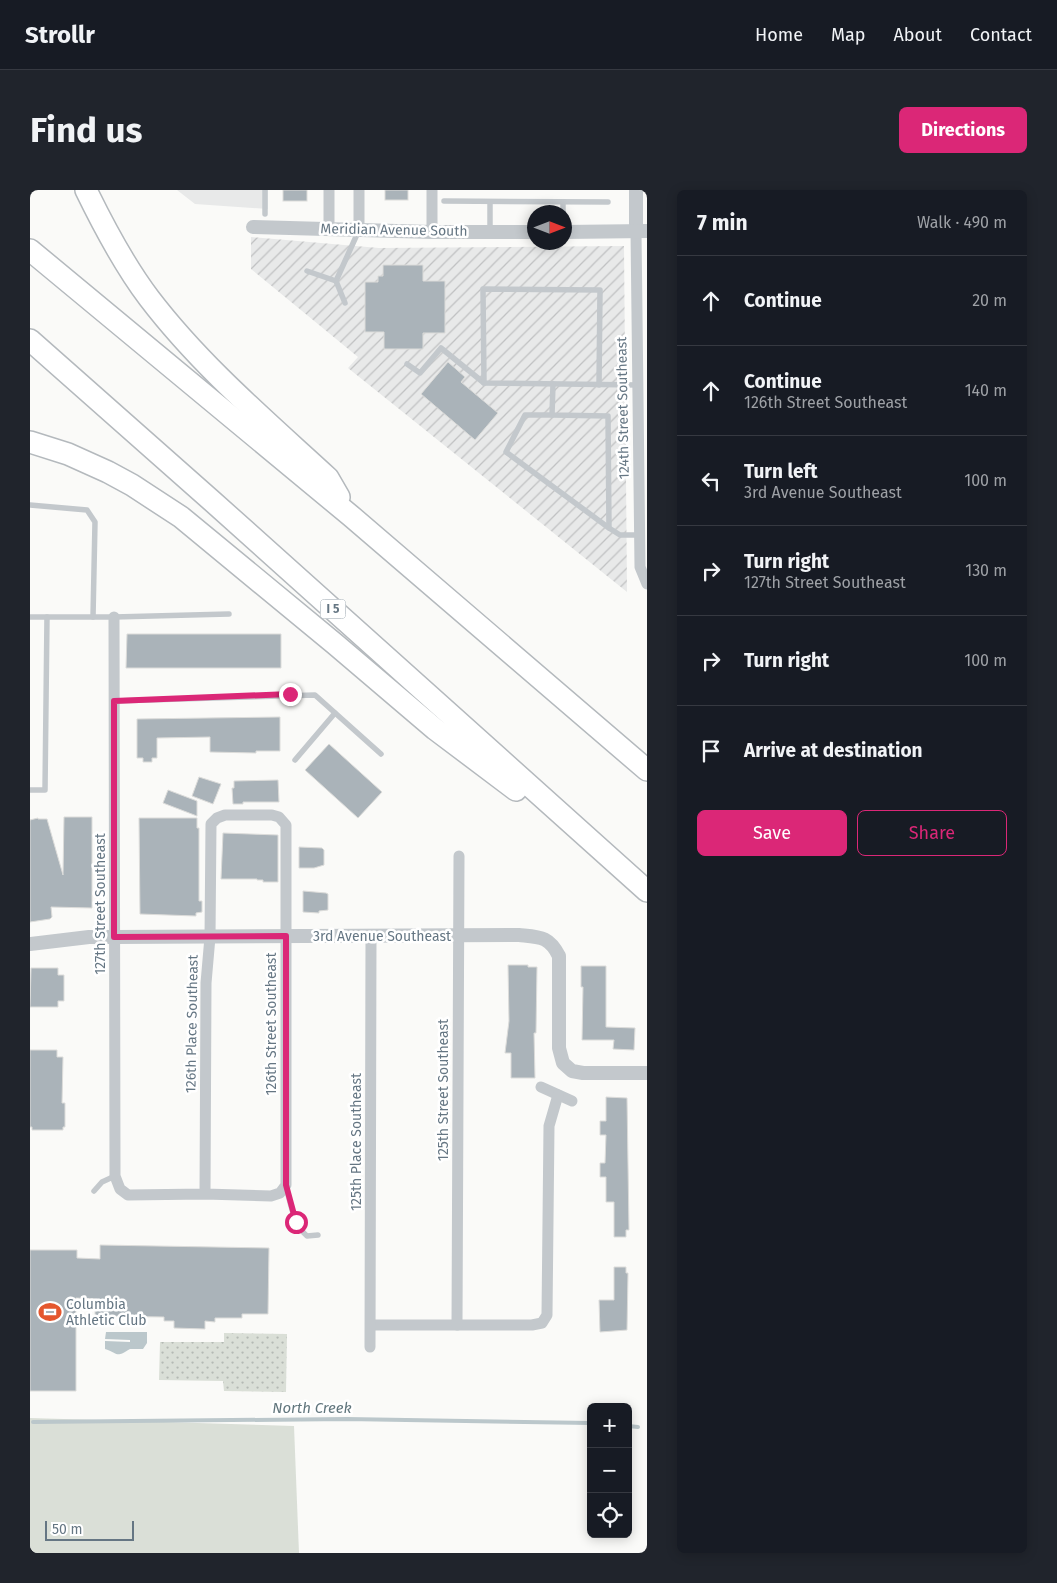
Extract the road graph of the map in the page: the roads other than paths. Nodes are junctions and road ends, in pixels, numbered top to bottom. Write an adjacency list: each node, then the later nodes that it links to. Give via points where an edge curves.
1 (86, 190): 35 (highway, via 122,259 148,298 216,374 328,478)
2 (264, 190): 11 (lane)
3 (328, 190): 13 (street)
4 (360, 190): 14 (street)
5 (432, 190): 16 (street)
6 (636, 190): 15 (street)
7 (444, 201): 8 (lane)
8 (490, 202): 9 (lane); 17 (lane)
9 (563, 202): 10 (lane)
10 (608, 202)
11 (265, 214)
12 (253, 227): 13 (street, Meridian Avenue South)
13 (329, 229): 14 (street, Meridian Avenue South)
14 (359, 230): 16 (street, Meridian Avenue South); 22 (lane)
15 (642, 231): 19 (street); 23 (street, 124th Street Southeast)
16 (432, 232): 17 (street, Meridian Avenue South)
17 (490, 232): 18 (street, Meridian Avenue South)
18 (527, 232)
19 (572, 232)
20 (30, 250): 35 (highway)
21 (307, 271): 22 (lane)
22 (336, 281): 24 (lane)
23 (642, 301): 30 (street, 124th Street Southeast)
24 (345, 303)
25 (30, 340): 52 (highway, I 5)
26 (407, 364): 27 (lane, via 420,373 441,348)
27 (484, 383): 28 (lane); 29 (lane, via 483,289 600,290)
28 (552, 384): 29 (lane); 31 (lane)
29 (599, 385): 30 (lane)
30 (638, 385): 33 (street, 124th Street Southeast)
31 (552, 415): 36 (lane, via 608,416); 36 (lane, via 525,415 506,452)
32 (30, 442): 52 (highway, via 108,472 180,517 435,729)
33 (643, 459): 37 (street, 124th Street Southeast)
34 (30, 505): 42 (lane, via 87,510 95,522)
35 (351, 516): 48 (highway)
36 (609, 528): 37 (lane, via 620,535)
37 (640, 535): 38 (street, 124th Street Southeast, via 640,567)
38 (647, 584)
39 (229, 614): 43 (lane)
40 (30, 617): 41 (lane)
41 (46, 617): 42 (lane); 49 (lane, via 45,790)
42 (93, 617): 43 (lane)
43 (114, 618): 44 (street, 127th Street Southeast)
44 (114, 701): 45 (lane, via 315,694); 56 (street, 127th Street Southeast)
45 (335, 714): 46 (lane); 47 (lane)
46 (381, 754)
47 (295, 760)
48 (647, 770)
49 (30, 790)
50 (211, 824): 53 (street, 126th Street Southeast, via 225,815 272,815 286,825); 57 (street, 126th Place Southeast)
51 (459, 856): 55 (street, 125th Street Southeast)
52 (641, 886)
53 (286, 936): 54 (street, 3rd Avenue Southeast); 57 (street, 3rd Avenue Southeast); 64 (street, 126th Street Southeast)
54 (371, 936): 55 (street, 3rd Avenue Southeast); 68 (street, 125th Place Southeast)
55 (458, 936): 59 (street, 3rd Avenue Southeast, via 541,937 552,943 559,956 559,1048 563,1063 572,1071 583,1073); 69 (street, 125th Street Southeast)
56 (114, 937): 57 (street, 3rd Avenue Southeast); 58 (street, 3rd Avenue Southeast); 63 (street, 127th Street Southeast)
57 (210, 937): 66 (street, 126th Place Southeast, via 206,983)
58 (30, 944)
59 (647, 1073)
60 (541, 1087): 61 (street)
61 (558, 1095): 62 (street); 69 (street, via 549,1126 547,1315 542,1322 532,1325)
62 (572, 1101)
63 (115, 1176): 65 (lane, via 102,1182); 66 (street, 127th Street Southeast, via 120,1189 128,1195)
64 (286, 1185): 66 (street, via 280,1193 271,1196); 67 (lane, via 301,1231 307,1236)
65 (94, 1191)
66 (204, 1194)
67 (318, 1235)
68 (371, 1325): 69 (street); 70 (street, 125th Place Southeast)
69 (457, 1325)
70 (370, 1347)

